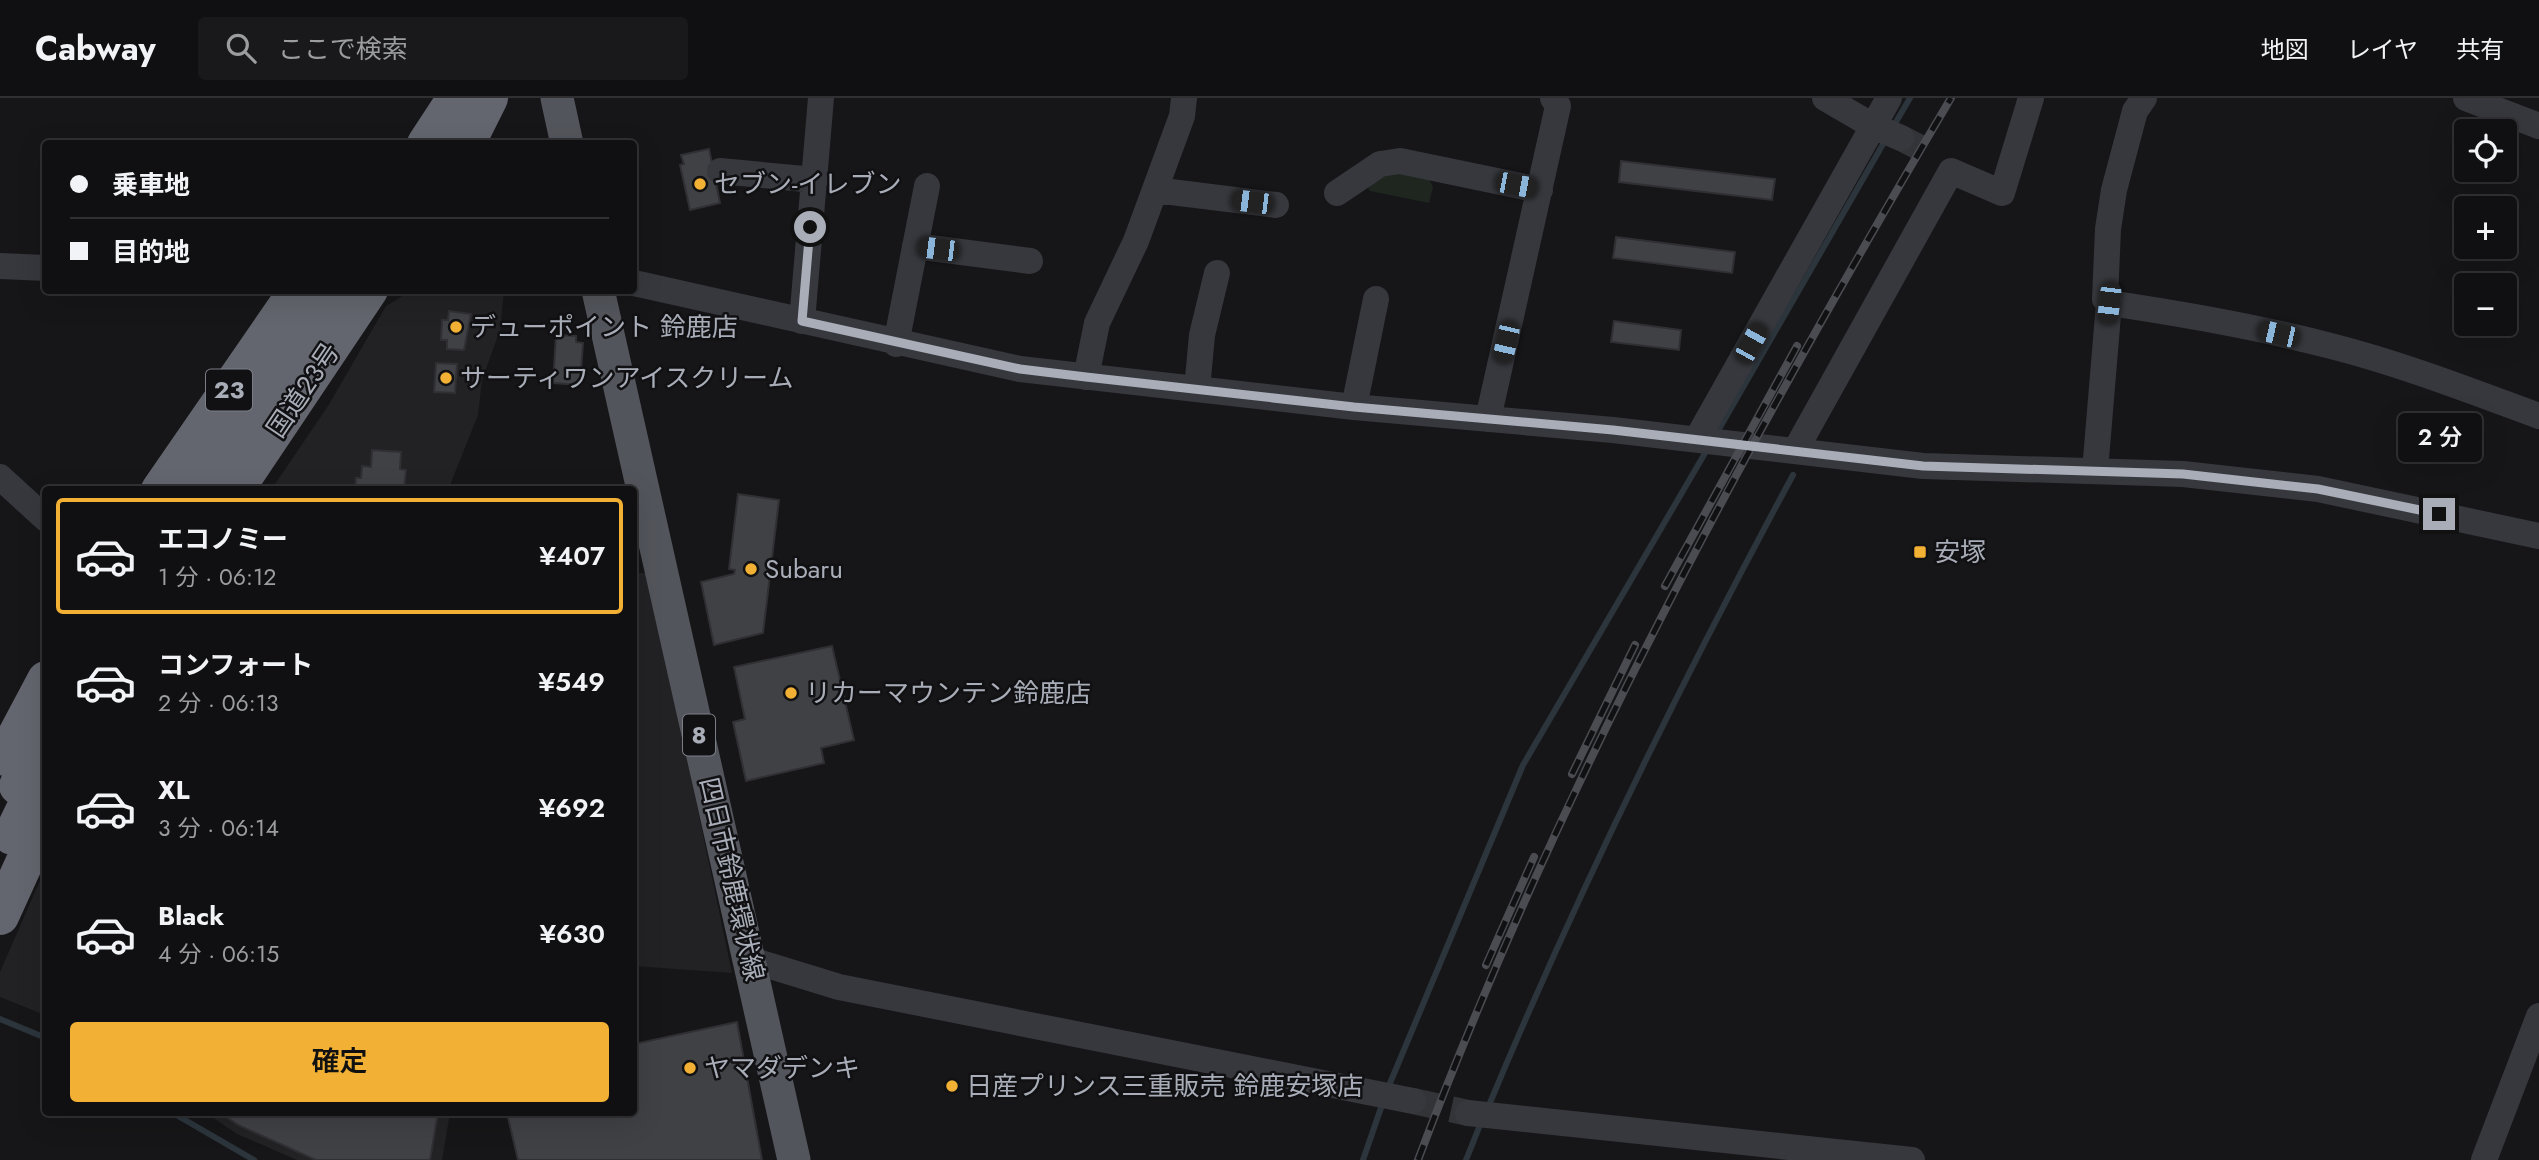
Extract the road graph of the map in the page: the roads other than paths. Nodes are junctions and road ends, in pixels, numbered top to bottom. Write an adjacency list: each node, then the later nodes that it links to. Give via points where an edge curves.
1 (426, 98): 17 (highway)
2 (456, 98): 18 (highway)
3 (474, 98): 19 (highway)
4 (489, 98): 20 (highway)
5 (556, 98): 21 (main road)
6 (570, 98): 22 (main road)
7 (821, 98): 24 (street)
8 (1184, 98): 26 (street, via 1182,116)
9 (1553, 98): 27 (street, via 1558,106)
10 (1825, 98): 16 (street)
11 (1889, 98): 16 (street)
12 (2031, 98): 51 (street, via 2002,193 1943,163)
13 (2144, 98): 42 (street, via 2135,111 2114,190 2104,283)
14 (2466, 98): 15 (street)
15 (2539, 126)
16 (1889, 132): 50 (street)
17 (400, 140)
18 (429, 140)
19 (446, 140)
20 (468, 140)
21 (566, 140)
22 (579, 140)
23 (720, 171): 24 (street)
24 (815, 180): 43 (street)
25 (927, 186): 30 (street)
26 (1155, 190): 29 (street); 45 (street, via 1097,323)
27 (1540, 190): 28 (street, via 1400,162 1380,164); 49 (street)
28 (1337, 193)
29 (1276, 205)
30 (915, 246): 31 (street); 44 (street)
31 (1030, 261)
32 (0, 266): 33 (street)
33 (42, 268)
34 (1217, 272): 46 (street, via 1202,335)
35 (637, 284): 43 (street)
36 (295, 294): 54 (highway, 23)
37 (324, 294): 55 (highway, 23)
38 (342, 294): 56 (highway, 23)
39 (366, 294): 57 (highway, 国道23号 / 23)
40 (603, 297): 68 (main road, 四日市鈴鹿環状線 / 8)
41 (1376, 299): 47 (street)
42 (2109, 303): 48 (street, via 2217,319 2332,346); 52 (street)
43 (802, 321): 44 (street)
44 (896, 344): 45 (street)
45 (1086, 377): 46 (street)
46 (1197, 389): 47 (street)
47 (1354, 407): 49 (street)
48 (2539, 416)
49 (1488, 419): 50 (street)
50 (1707, 440): 51 (street)
51 (1796, 450): 52 (street, via 1923,466)
52 (2095, 471): 59 (street, via 2183,474 2318,489)
53 (0, 477): 58 (street)
54 (163, 486)
55 (198, 486)
56 (214, 486)
57 (238, 486)
58 (42, 515)
59 (2539, 537)
60 (42, 688): 62 (highway)
61 (42, 741): 65 (highway)
62 (0, 768)
63 (42, 773): 66 (highway)
64 (42, 824): 67 (highway)
65 (0, 827)
66 (0, 862)
67 (0, 916)
68 (751, 960): 70 (street, via 839,986); 72 (main road, 四日市鈴鹿環状線 / 8)
69 (2539, 1016): 74 (street)
70 (1395, 1097)
71 (1479, 1114): 73 (street)
72 (794, 1160)
73 (1912, 1160)
74 (2484, 1160)

